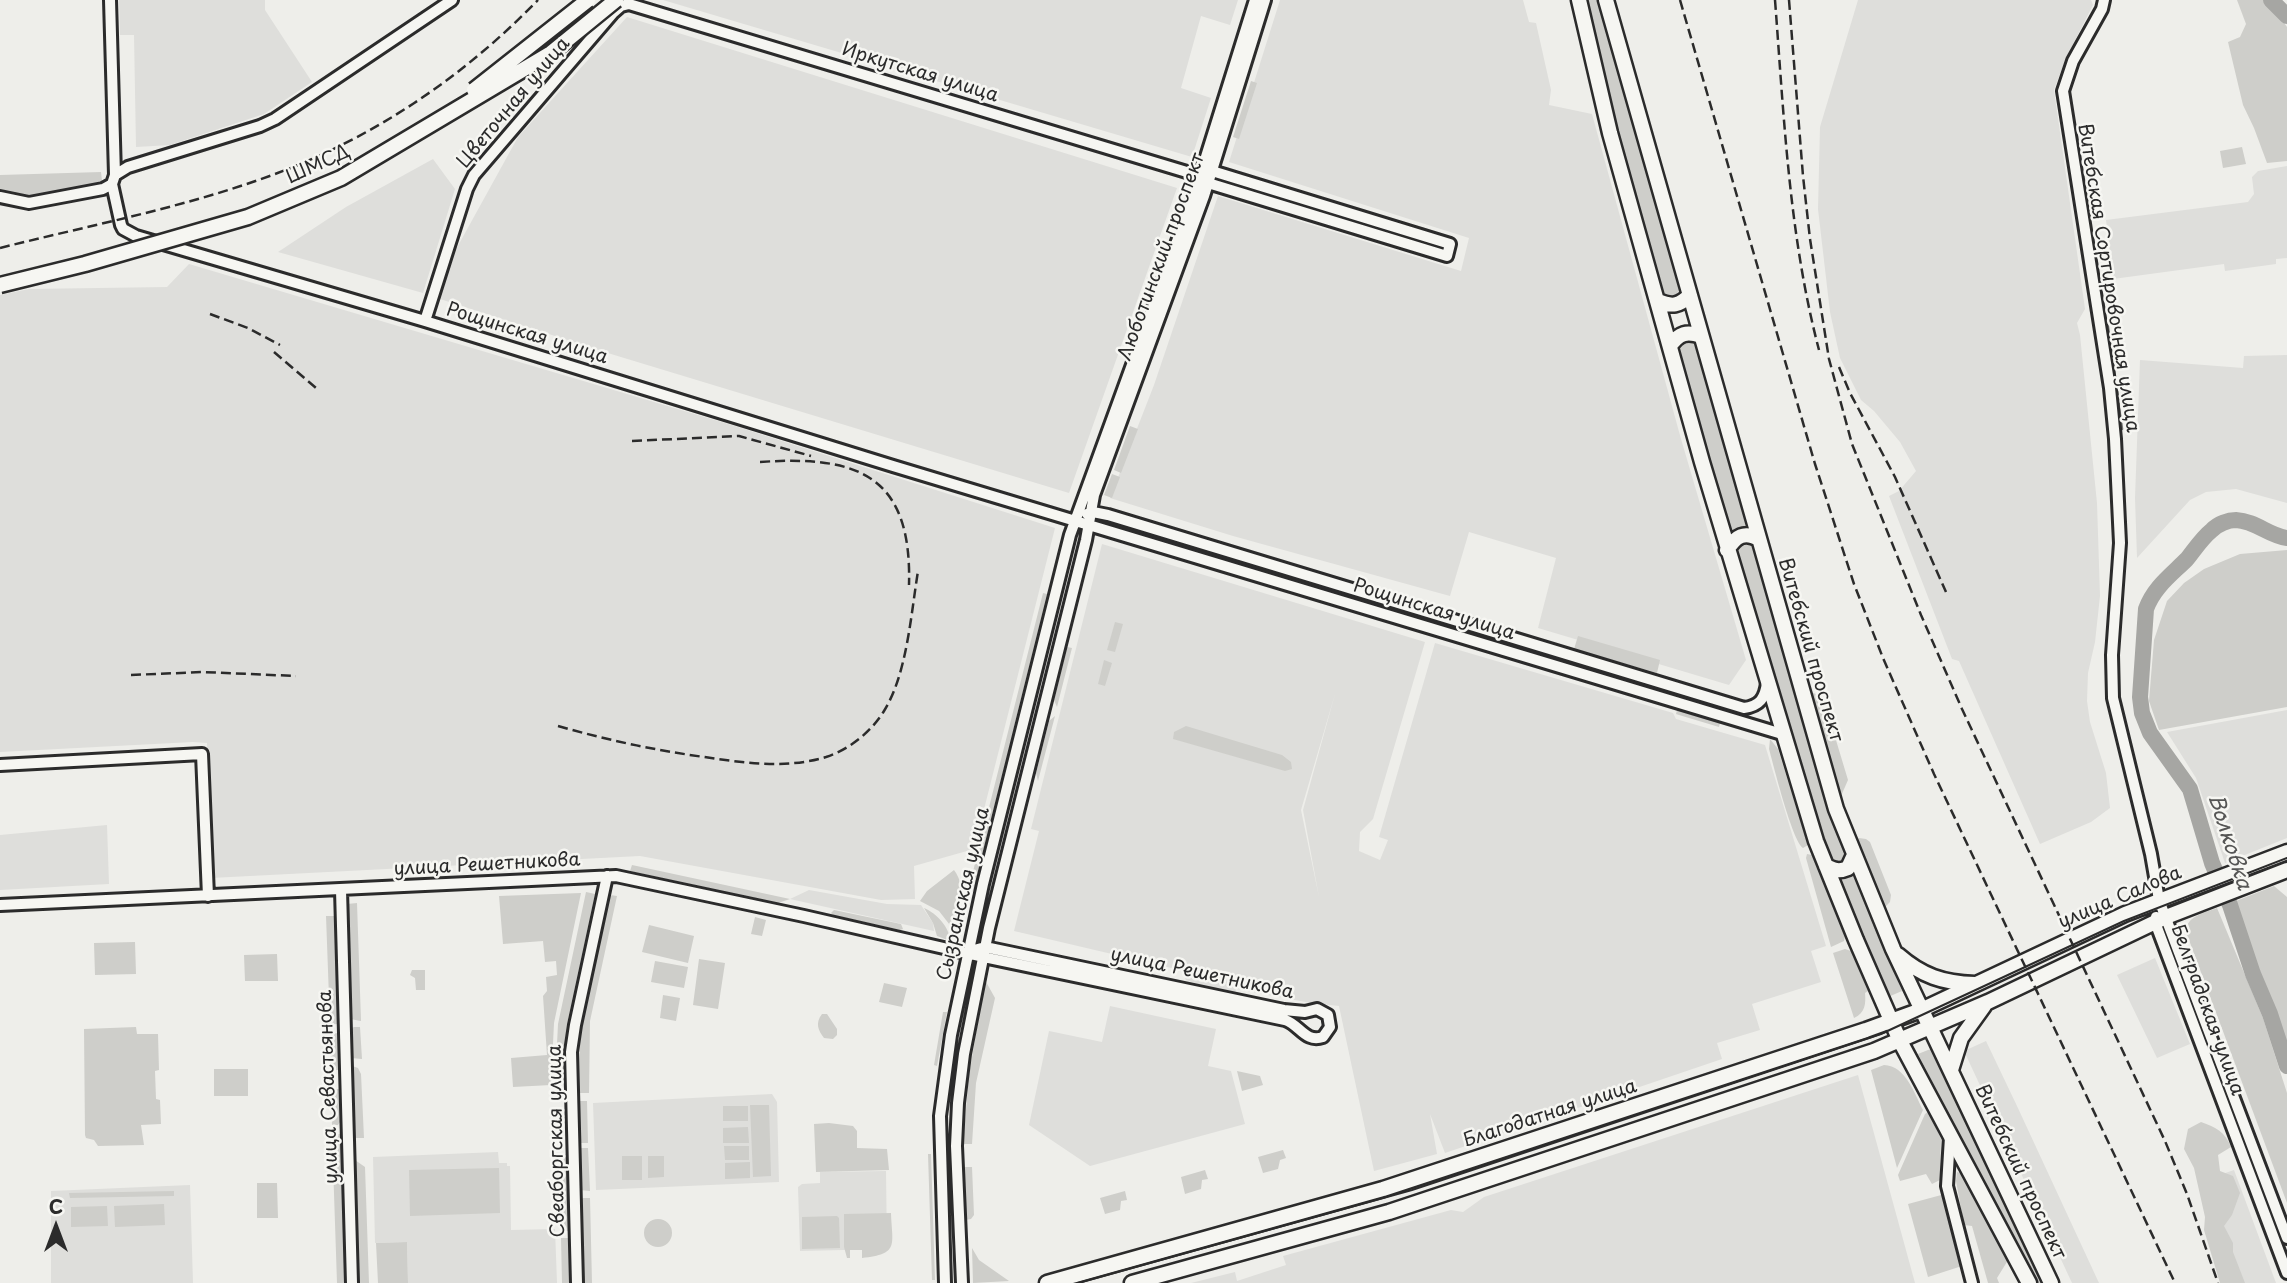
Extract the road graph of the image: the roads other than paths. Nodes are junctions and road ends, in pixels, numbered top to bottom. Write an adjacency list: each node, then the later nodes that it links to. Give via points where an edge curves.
1 (110, 0): 11 (street)
2 (452, 0): 11 (street, via 275,119 128,167)
3 (588, 0): 13 (main road, ШМСД, bridge, via 478,87 338,175 247,213)
4 (1255, 0): 10 (street, Люботинский проспект)
5 (1265, 0): 10 (street, Люботинский проспект)
6 (1579, 0): 15 (main road, Витебский проспект, via 1610,133)
7 (1606, 0): 14 (main road, Витебский проспект)
8 (2104, 0): 34 (street, Витебская Сортировочная улица, via 2063,91 2115,439 2120,543 2113,698)
9 (623, 2): 10 (street, Иркутская улица); 13 (main road, ШМСД, bridge, via 551,52 341,178 248,217); 16 (street, Цветочная улица, via 474,174)
10 (1207, 177): 10 (street, Иркутская улица, via 1447,256 1451,244); 19 (street, Люботинский проспект, via 1096,491); 20 (street, Люботинский проспект)
11 (114, 179): 12 (street, via 103,189 29,203); 16 (street, Рощинская улица, via 121,225 129,233)
12 (0, 197)
13 (0, 284)
14 (1690, 295): 15 (main road, via 1669,306); 17 (main road, Витебский проспект)
15 (1658, 301): 18 (main road, Витебский проспект)
16 (425, 321): 20 (street, Рощинская улица)
17 (1701, 336): 18 (main road, via 1684,333); 22 (main road, Витебский проспект)
18 (1670, 346): 23 (main road, Витебский проспект)
19 (1093, 512): 20 (street); 21 (street, Люботинский проспект); 24 (street, Рощинская улица, via 1744,708 1762,700)
20 (1075, 520): 21 (street, Рощинская улица); 39 (street, Сызранская улица)
21 (1090, 524): 25 (street, Рощинская улица); 40 (street, Сызранская улица)
22 (1759, 539): 23 (main road, via 1738,536); 28 (main road, Витебский проспект, via 1836,810)
23 (1727, 550): 24 (main road, Витебский проспект)
24 (1767, 683): 25 (main road, Витебский проспект)
25 (1782, 734): 29 (main road, Витебский проспект)
26 (0, 765): 33 (street, via 202,754)
27 (2287, 852): 34 (main road, улица Салова)
28 (1854, 855): 29 (main road, via 1848,868); 38 (main road, Витебский проспект)
29 (1826, 866): 44 (main road, Витебский проспект)
30 (2287, 870): 36 (main road, улица Салова)
31 (607, 876): 32 (street, улица Решетникова); 39 (street, улица Решетникова); 54 (street, Свеаборгская улица, via 571,1052)
32 (341, 890): 33 (street, улица Решетникова); 53 (street, улица Севастьянова)
33 (208, 896): 35 (street, улица Решетникова)
34 (2159, 900): 36 (street, Белградская улица); 37 (main road, улица Салова)
35 (0, 905)
36 (2161, 919): 42 (main road, улица Салова); 51 (street, Белградская улица); 52 (street, Белградская улица)
37 (2052, 948): 41 (main road, Благодатная улица)
38 (1893, 949): 41 (main road, via 1934,979); 43 (main road, Витебский проспект)
39 (967, 952): 40 (street, улица Решетникова); 46 (street, Сызранская улица)
40 (984, 952): 40 (street, улица Решетникова, via 1285,1020 1311,1039 1323,1037 1330,1027 1328,1015 1317,1009 1292,1011); 47 (street, Сызранская улица)
41 (1976, 984): 43 (main road, Благодатная улица)
42 (1988, 1002): 45 (main road); 49 (main road, via 1961,1038)
43 (1921, 1010): 44 (main road, Благодатная улица); 45 (main road, Витебский проспект)
44 (1891, 1021): 48 (main road, Витебский проспект); 57 (main road, Благодатная улица, via 1383,1189)
45 (1930, 1027): 48 (main road); 49 (main road, Витебский проспект)
46 (951, 1035): 47 (street); 55 (street, Сызранская улица, via 940,1131)
47 (967, 1037): 56 (street, Сызранская улица, via 956,1139)
48 (1900, 1041): 50 (main road, Витебский проспект); 58 (main road, via 1389,1212)
49 (1951, 1070): 61 (main road, Витебский проспект)
50 (1950, 1134): 59 (street, via 1947,1186); 60 (main road, Витебский проспект)
51 (2287, 1238)
52 (2287, 1273)
53 (352, 1283)
54 (577, 1283)
55 (945, 1283)
56 (962, 1283)
57 (1046, 1283)
58 (1132, 1283)
59 (1972, 1283)
60 (2029, 1283)
61 (2051, 1283)

